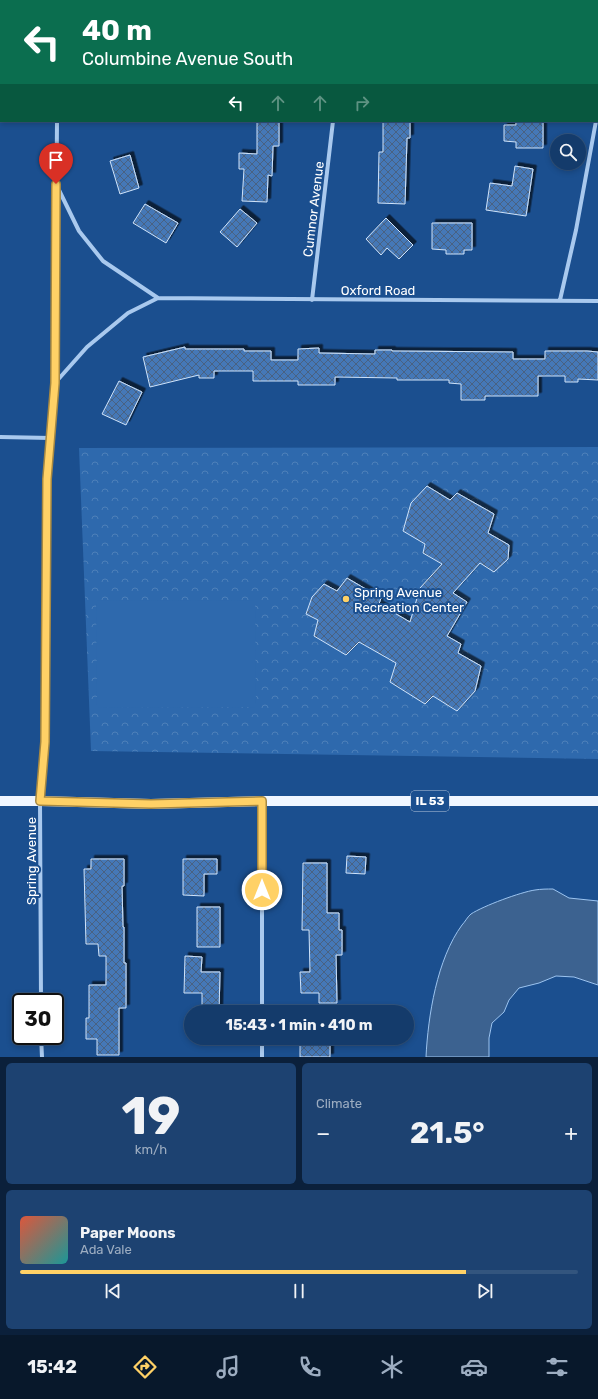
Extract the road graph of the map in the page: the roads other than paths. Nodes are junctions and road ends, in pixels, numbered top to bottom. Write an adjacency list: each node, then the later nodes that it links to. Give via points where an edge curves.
1 (57, 122): 4 (street, Spring Avenue)
2 (333, 122): 6 (street, Cumnor Avenue)
3 (596, 122): 7 (street)
4 (56, 184): 5 (street, via 78,231 104,261); 9 (street, Spring Avenue)
5 (158, 298): 6 (street, Oxford Road); 9 (street, Oxford Road, via 128,313 93,342)
6 (312, 300): 7 (street, Oxford Road)
7 (560, 300): 8 (street, Oxford Road)
8 (598, 301)
9 (55, 383): 11 (street, Spring Avenue)
10 (0, 437): 11 (street)
11 (51, 438): 13 (street, Spring Avenue, via 47,479 45,742)
12 (0, 801): 13 (main road, IL 53)
13 (40, 801): 14 (main road, IL 53, via 151,804); 16 (street, Spring Avenue)
14 (262, 801): 15 (main road, IL 53); 17 (street)
15 (598, 801)
16 (41, 993)
17 (262, 1005)
18 (41, 1045): 20 (street)
19 (262, 1045): 21 (street)
20 (42, 1057)
21 (262, 1057)

